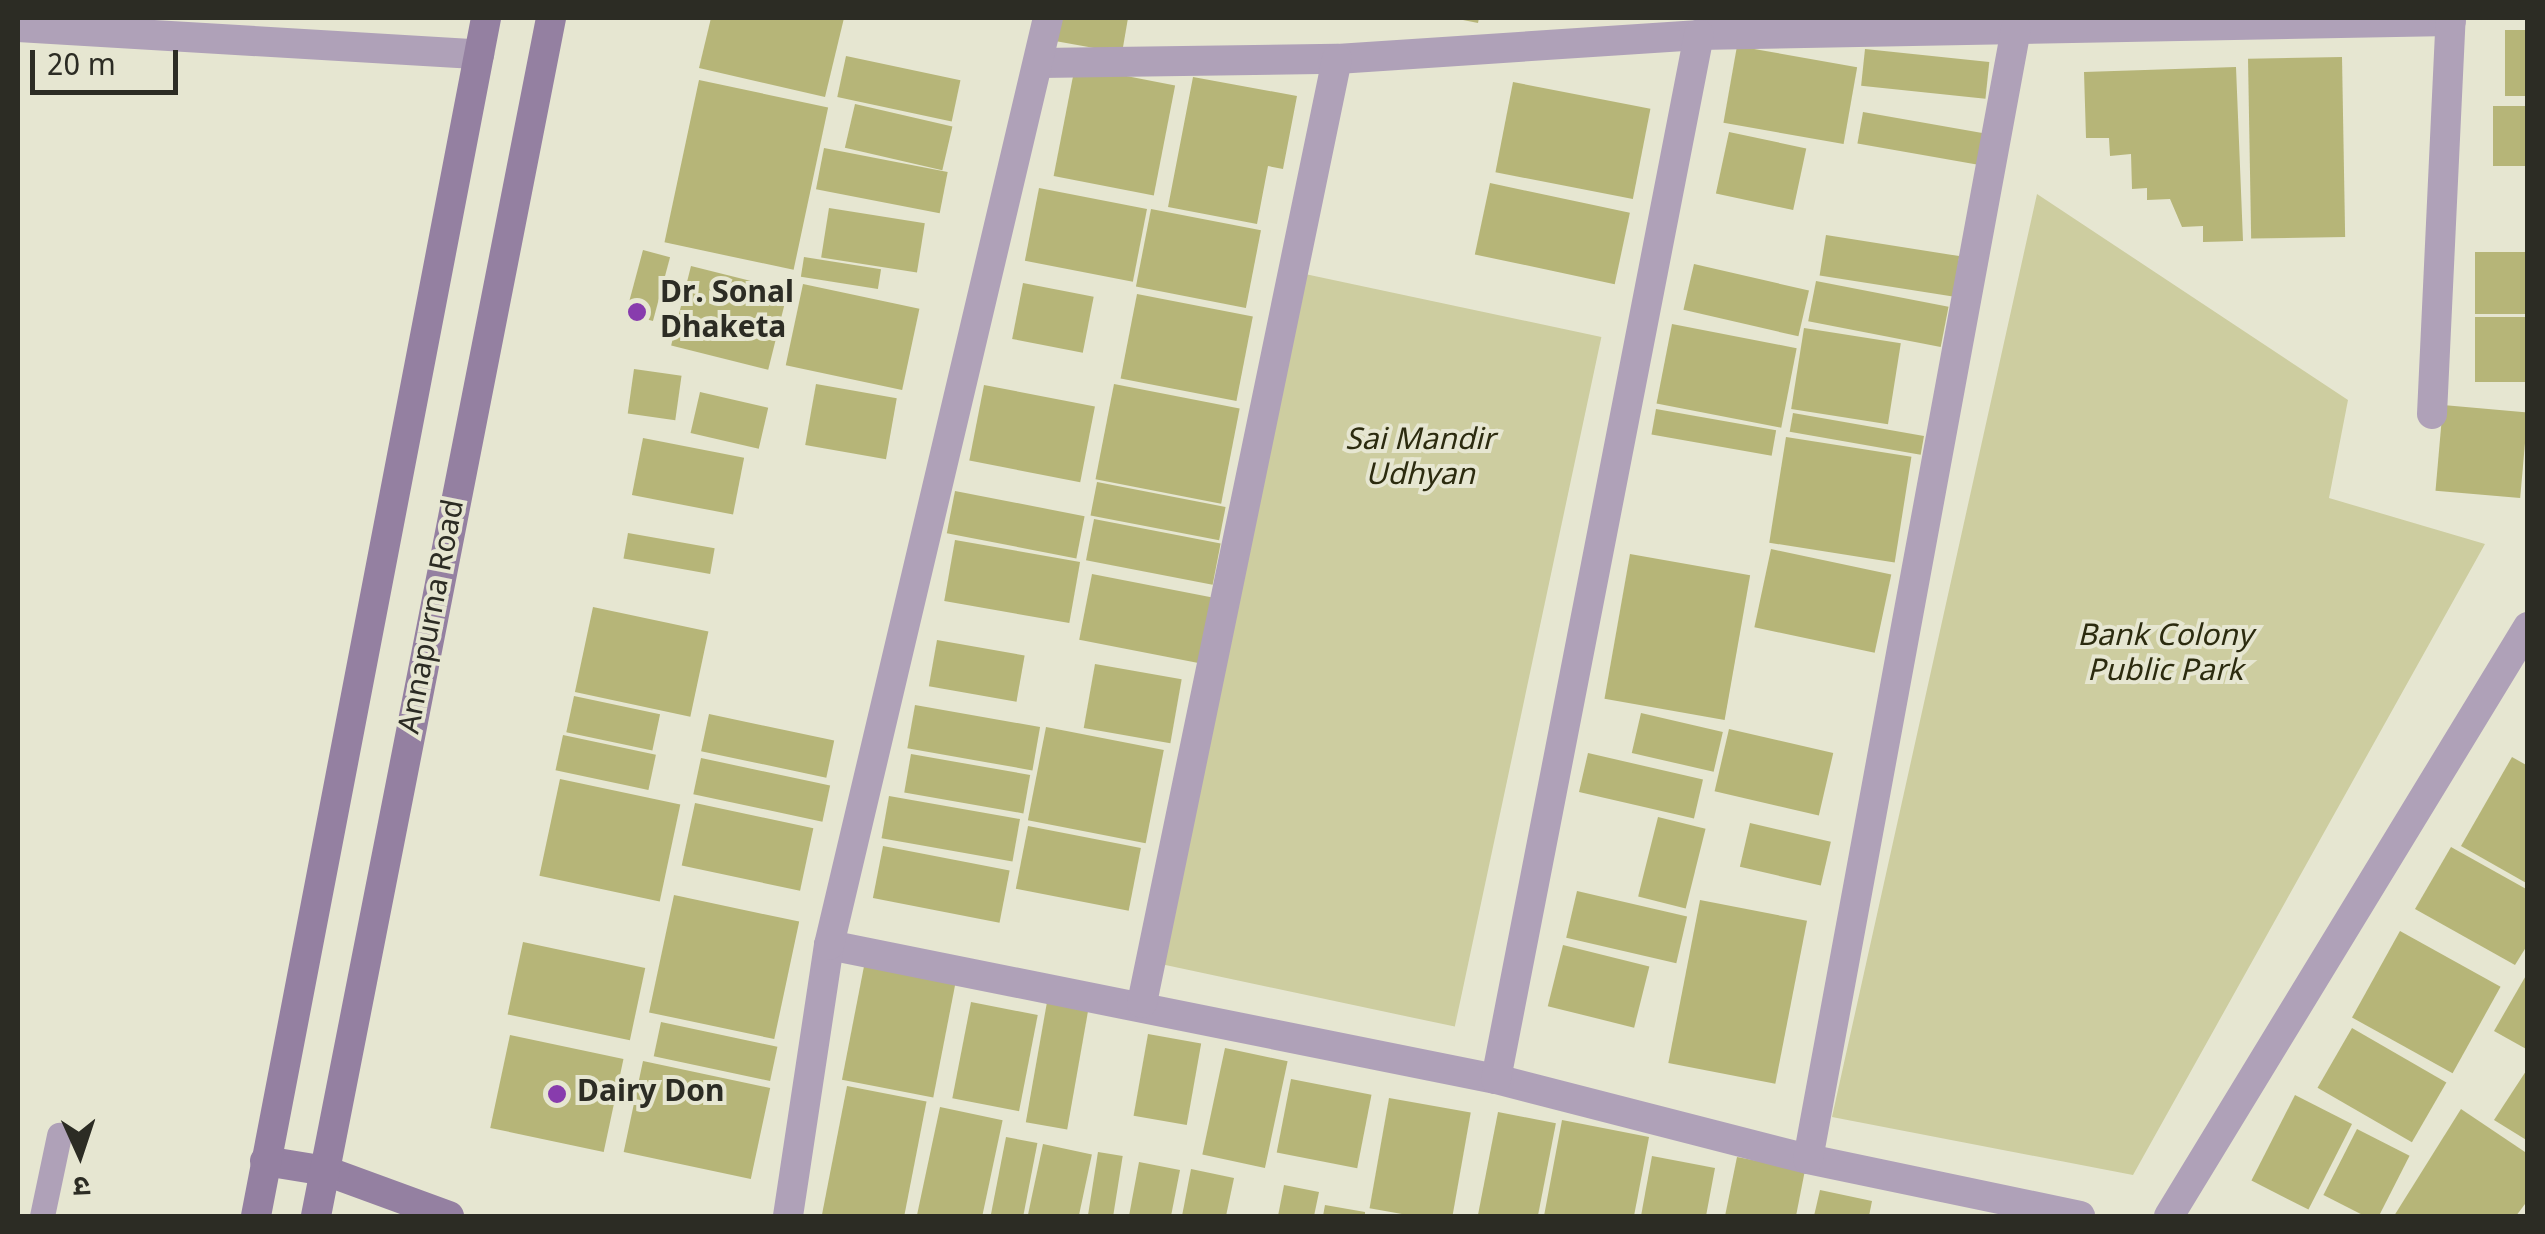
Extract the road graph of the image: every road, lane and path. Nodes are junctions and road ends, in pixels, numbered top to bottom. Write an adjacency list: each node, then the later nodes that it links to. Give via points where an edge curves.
1 (486, 18): 8 (main road, Annapurna Road)
2 (551, 18): 19 (main road, Annapurna Road)
3 (1048, 18): 10 (street)
4 (2451, 19): 6 (street); 11 (street)
5 (18, 27): 8 (street)
6 (2016, 30): 7 (street); 17 (street)
7 (1699, 34): 9 (street); 15 (street)
8 (479, 54): 18 (main road, Annapurna Road)
9 (1337, 59): 10 (street); 14 (street)
10 (1040, 64): 13 (street)
11 (2432, 414)
12 (2528, 627): 26 (street)
13 (829, 944): 14 (street); 24 (street)
14 (1142, 1003): 15 (street)
15 (1496, 1079): 17 (street)
16 (59, 1135): 20 (lane)
17 (1808, 1159): 25 (street)
18 (265, 1162): 19 (main road); 21 (main road, Annapurna Road)
19 (326, 1171): 22 (main road, Annapurna Road); 23 (main road)
20 (42, 1216)
21 (256, 1216)
22 (316, 1216)
23 (449, 1216)
24 (788, 1216)
25 (2080, 1216)
26 (2169, 1216)

